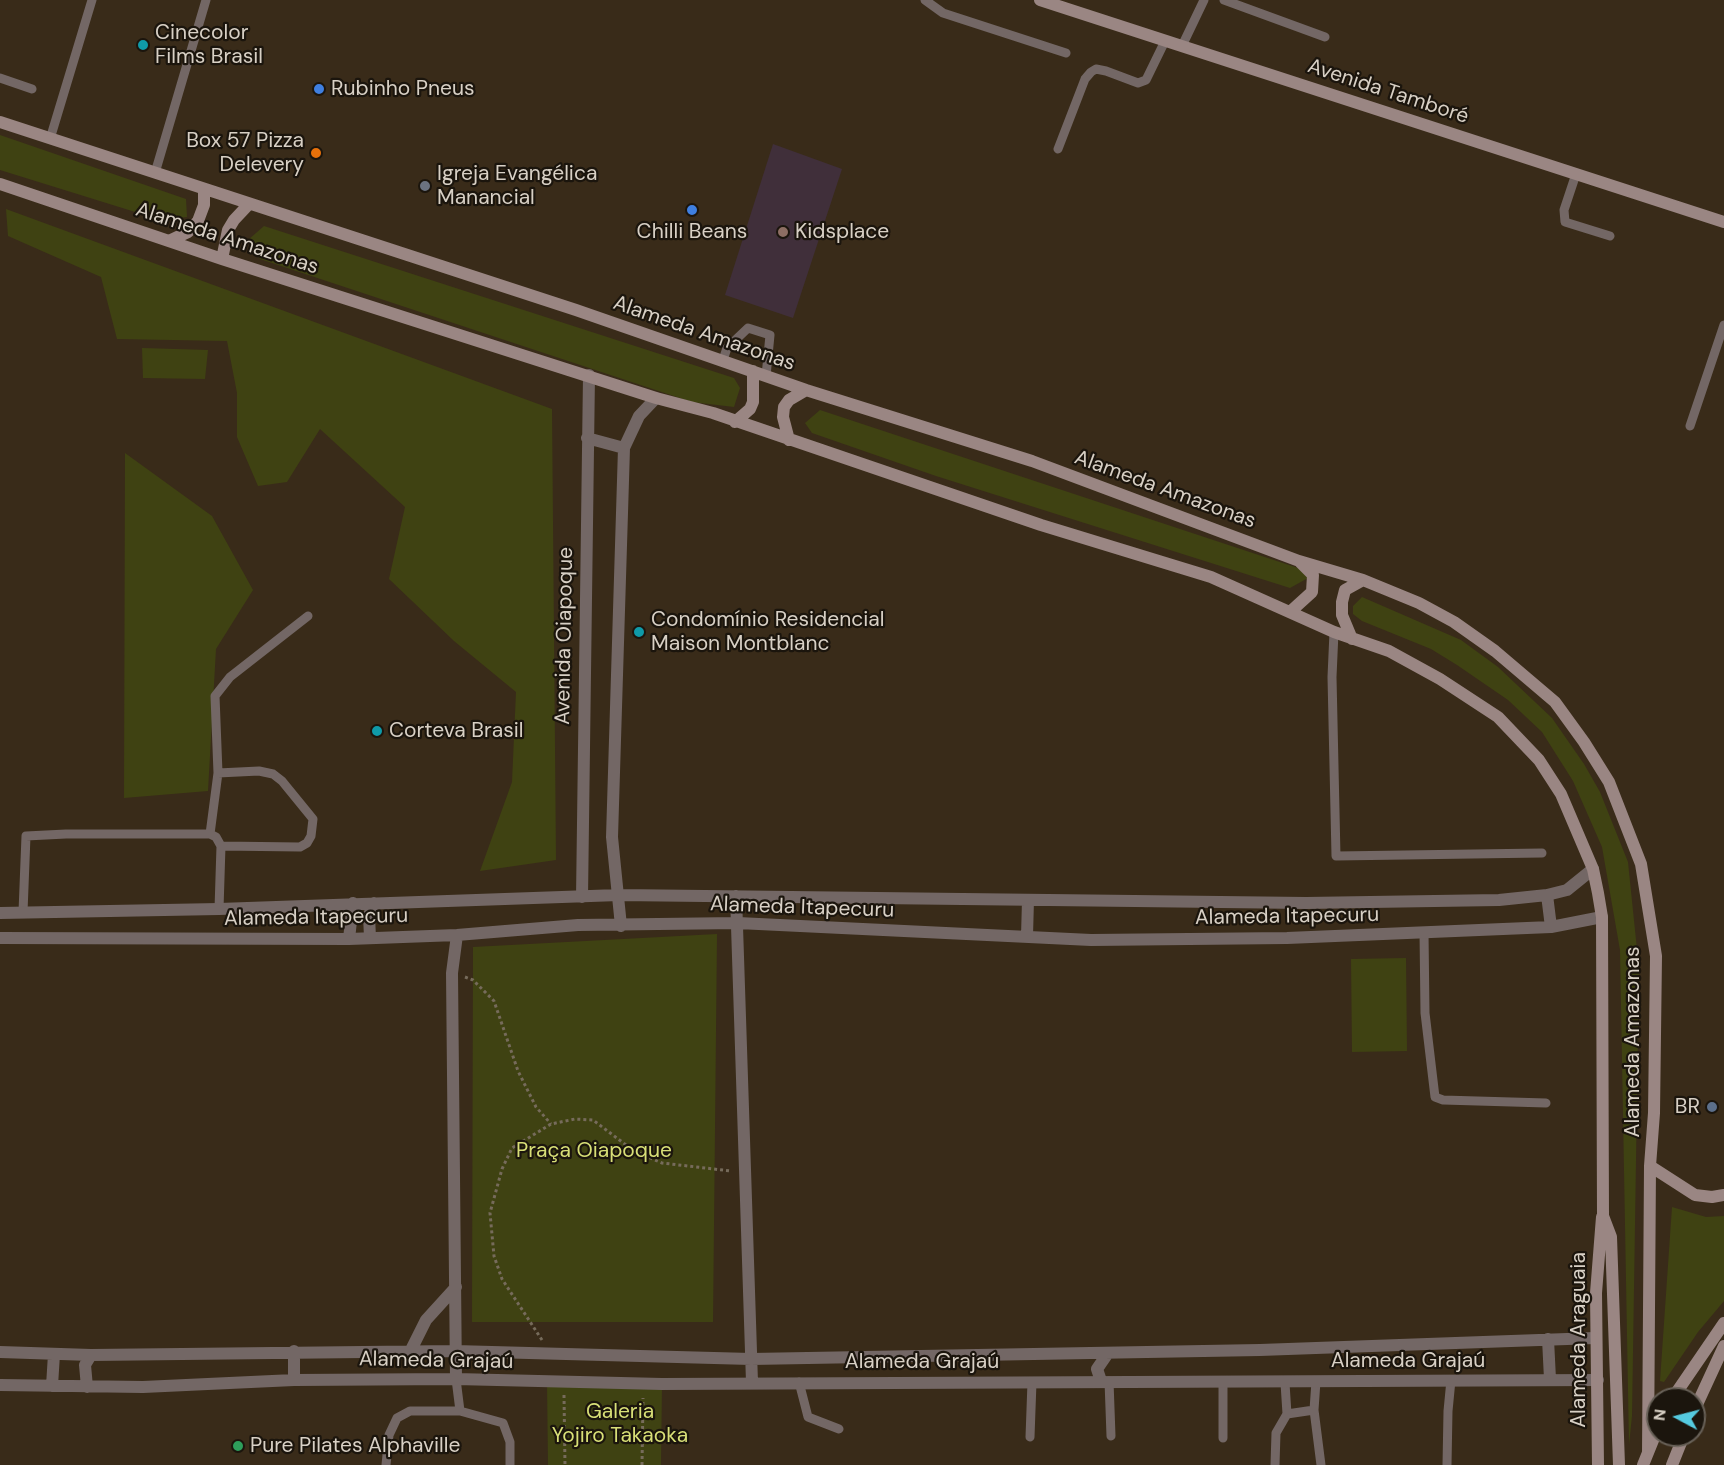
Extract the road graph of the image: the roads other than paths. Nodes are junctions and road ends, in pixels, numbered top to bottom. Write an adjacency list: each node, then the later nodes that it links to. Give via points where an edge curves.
1 (92, 0): 14 (lane)
2 (206, 0): 16 (lane)
3 (925, 0): 10 (lane, via 942,13)
4 (1040, 0): 8 (main road, Avenida Tamboré)
5 (1204, 0): 9 (lane)
6 (1224, 0): 7 (lane)
7 (1325, 37)
8 (1166, 41): 9 (main road, Avenida Tamboré); 15 (lane, via 1146,80 1138,83 1106,71 1091,72)
9 (1182, 46): 17 (main road, Avenida Tamboré)
10 (1066, 53)
11 (0, 78): 12 (lane)
12 (32, 89)
13 (0, 122): 14 (main road, Alameda Amazonas)
14 (50, 139): 16 (main road, Alameda Amazonas)
15 (1058, 149)
16 (155, 173): 19 (main road, Alameda Amazonas)
17 (1576, 174): 21 (main road, Avenida Tamboré); 22 (lane, via 1564,210 1565,222)
18 (0, 184): 23 (main road, Alameda Amazonas)
19 (204, 189): 20 (main road, Alameda Amazonas); 23 (main road, via 198,221 188,232)
20 (249, 204): 24 (main road, via 228,230); 26 (main road, Alameda Amazonas)
21 (1724, 222)
22 (1610, 236)
23 (169, 241): 24 (main road, Alameda Amazonas)
24 (222, 259): 28 (main road, Alameda Amazonas)
25 (1724, 325): 33 (lane)
26 (723, 360): 27 (main road, Alameda Amazonas); 29 (lane, via 727,348 748,328 770,335)
27 (753, 371): 29 (main road, Alameda Amazonas); 32 (main road, via 753,402)
28 (589, 375): 31 (main road, Alameda Amazonas); 34 (street, Avenida Oiapoque)
29 (766, 376): 30 (main road, Alameda Amazonas)
30 (806, 390): 35 (main road, via 784,407); 37 (main road, Alameda Amazonas, via 1032,461)
31 (656, 398): 32 (main road, Alameda Amazonas); 36 (street, via 639,416)
32 (735, 422): 35 (main road, Alameda Amazonas)
33 (1690, 426)
34 (587, 438): 36 (street); 51 (street, Avenida Oiapoque)
35 (789, 440): 39 (main road, Alameda Amazonas, via 1041,525 1211,577)
36 (624, 448): 48 (street, via 612,837)
37 (1299, 561): 38 (main road, Alameda Amazonas); 39 (main road, via 1313,575 1311,592)
38 (1363, 580): 42 (main road, via 1345,590 1342,602 1342,615); 69 (main road, Alameda Amazonas, via 1454,622 1511,664 1556,702 1609,782 1641,864 1656,956)
39 (1290, 612): 41 (main road, Alameda Amazonas)
40 (308, 616): 43 (lane, via 230,677 215,696)
41 (1334, 632): 42 (main road, Alameda Amazonas); 46 (lane, via 1336,856)
42 (1352, 639): 47 (main road, Alameda Amazonas, via 1389,651 1498,717 1539,760 1561,794)
43 (218, 773): 44 (lane); 45 (lane, via 273,774 313,819 311,836 300,847)
44 (210, 834): 45 (lane); 56 (lane, via 26,836)
45 (221, 846): 55 (lane)
46 (1542, 853)
47 (1593, 869): 49 (street, Alameda Itapecuru, via 1567,890); 58 (main road, Alameda Amazonas)
48 (619, 895): 50 (street, Alameda Itapecuru); 51 (street, Alameda Itapecuru); 60 (street)
49 (1547, 895): 52 (street, Alameda Itapecuru, via 1499,900 1306,903); 61 (street)
50 (736, 896): 52 (street, Alameda Itapecuru); 59 (street)
51 (582, 897): 54 (street, Alameda Itapecuru)
52 (1028, 900): 64 (street)
53 (353, 903): 54 (street, Alameda Itapecuru); 55 (street, Alameda Itapecuru); 67 (street)
54 (374, 903): 66 (street, via 369,915)
55 (219, 909): 56 (street, Alameda Itapecuru)
56 (23, 912): 57 (street, Alameda Itapecuru)
57 (0, 913)
58 (1602, 917): 61 (street, Alameda Itapecuru); 71 (main road, Alameda Amazonas)
59 (738, 923): 60 (street, Alameda Itapecuru); 64 (street, Alameda Itapecuru); 84 (street)
60 (621, 926): 63 (street, Alameda Itapecuru, via 578,925)
61 (1551, 927): 62 (street, Alameda Itapecuru)
62 (1424, 932): 64 (street, Alameda Itapecuru, via 1091,940); 68 (lane, via 1425,1013 1435,1097)
63 (457, 935): 66 (street, Alameda Itapecuru); 72 (street, via 452,974)
64 (1027, 936)
65 (0, 938): 67 (street, Alameda Itapecuru)
66 (370, 938): 67 (street, Alameda Itapecuru)
67 (349, 939)
68 (1546, 1103)
69 (1650, 1166): 70 (main road, via 1695,1195); 111 (main road, Alameda Amazonas)
70 (1724, 1195)
71 (1602, 1216): 74 (main road, Alameda Araguaia); 118 (main road, Alameda Amazonas, via 1611,1238)
72 (456, 1287): 78 (street); 80 (street, via 426,1320)
73 (1724, 1323): 100 (main road)
74 (1595, 1338): 75 (street, Alameda Grajaú); 89 (main road, Alameda Araguaia)
75 (1548, 1339): 81 (street, Alameda Grajaú, via 1428,1346); 88 (street)
76 (1724, 1346): 101 (main road)
77 (294, 1351): 80 (street, Alameda Grajaú); 83 (street, Alameda Grajaú); 86 (street)
78 (455, 1351): 80 (street, Alameda Grajaú); 84 (street, Alameda Grajaú); 85 (street)
79 (0, 1352): 82 (street, Alameda Grajaú)
80 (410, 1352)
81 (1108, 1353): 84 (street, Alameda Grajaú); 90 (street, via 1097,1369)
82 (54, 1354): 83 (street, Alameda Grajaú); 98 (street)
83 (91, 1355): 99 (street, via 86,1365)
84 (751, 1359): 92 (street)
85 (456, 1379): 86 (street, Alameda Grajaú); 92 (street, Alameda Grajaú, via 643,1384); 103 (lane)
86 (294, 1380): 99 (street, Alameda Grajaú)
87 (1451, 1380): 88 (street, Alameda Grajaú); 91 (street, Alameda Grajaú); 116 (lane)
88 (1550, 1380): 89 (street, Alameda Grajaú)
89 (1598, 1380): 117 (main road, Alameda Araguaia)
90 (1105, 1381): 94 (street, Alameda Grajaú); 95 (street, Alameda Grajaú); 106 (lane)
91 (1316, 1381): 96 (street, Alameda Grajaú); 102 (lane)
92 (752, 1382): 93 (street, Alameda Grajaú)
93 (799, 1382): 94 (street, Alameda Grajaú); 105 (lane, via 808,1417)
94 (1032, 1382): 107 (lane)
95 (1223, 1382): 96 (street, Alameda Grajaú); 108 (lane)
96 (1285, 1383): 104 (lane)
97 (0, 1385): 98 (street, Alameda Grajaú)
98 (52, 1386): 99 (street, Alameda Grajaú)
99 (87, 1387)
100 (1680, 1387)
101 (1705, 1387)
102 (1314, 1410): 104 (lane); 115 (lane)
103 (460, 1412): 112 (lane, via 410,1411 397,1418 389,1435); 113 (lane, via 502,1423 510,1442)
104 (1287, 1414): 114 (lane, via 1276,1433)
105 (838, 1429)
106 (1111, 1436)
107 (1030, 1437)
108 (1223, 1438)
109 (1650, 1447): 111 (main road)
110 (1679, 1447): 120 (main road)
111 (1648, 1453): 119 (main road)
112 (386, 1465)
113 (510, 1465)
114 (1275, 1465)
115 (1321, 1465)
116 (1447, 1465)
117 (1598, 1465)
118 (1619, 1465)
119 (1643, 1465)
120 (1672, 1465)

